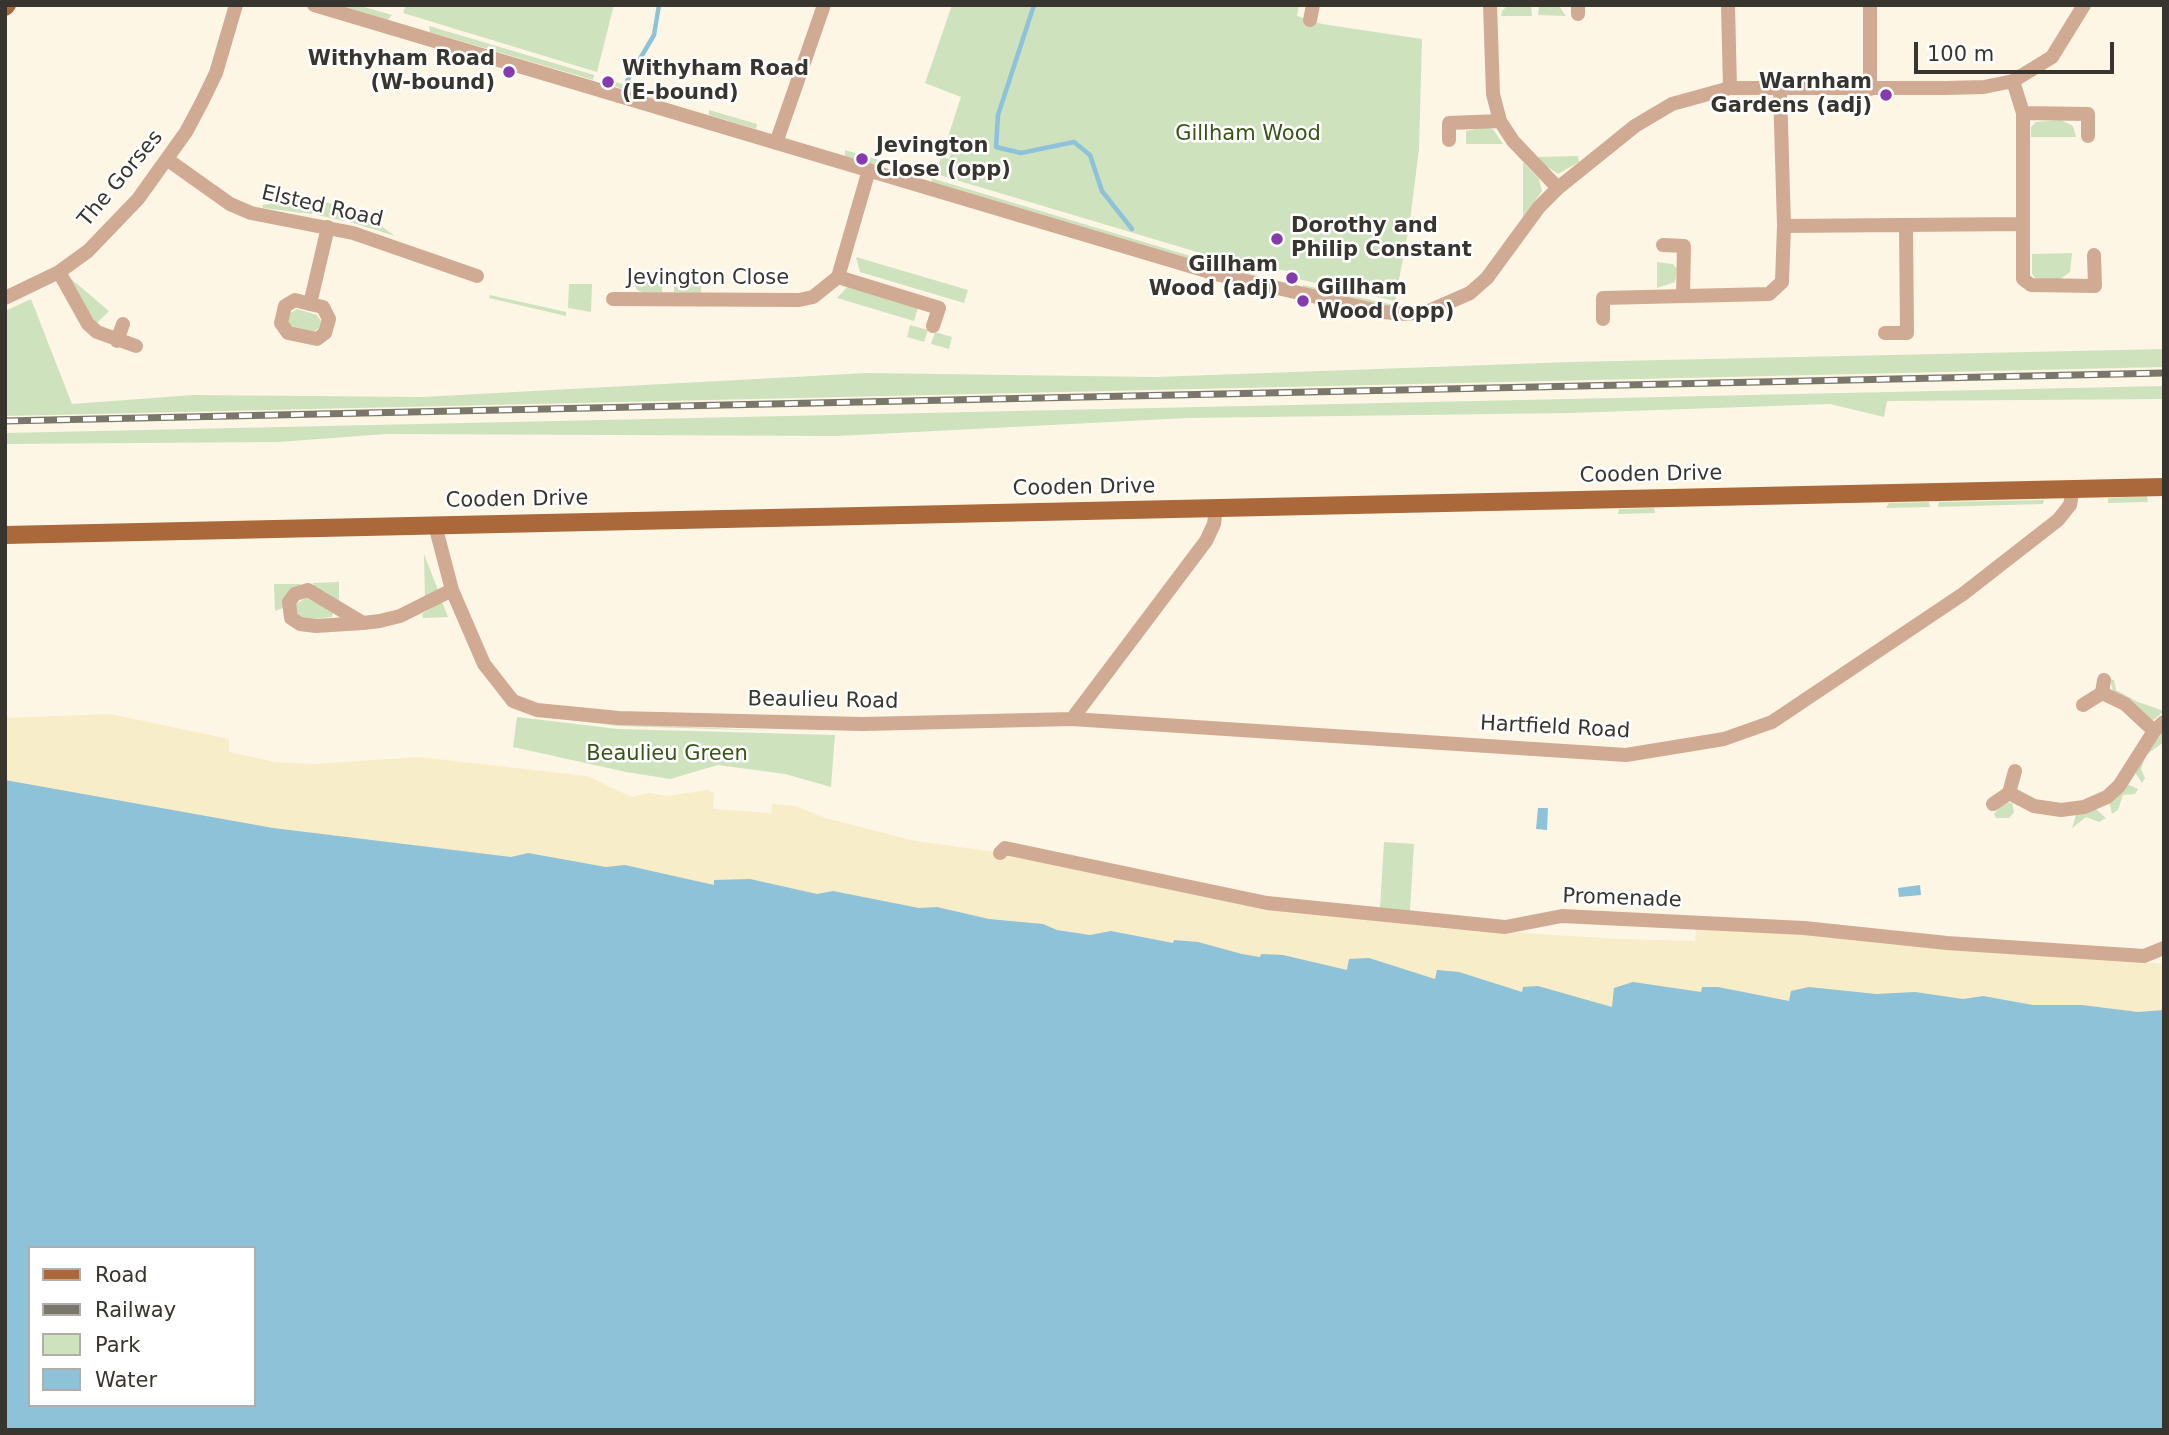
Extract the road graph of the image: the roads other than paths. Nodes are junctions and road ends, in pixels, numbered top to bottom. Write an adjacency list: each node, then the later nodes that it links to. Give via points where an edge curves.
1 (236, 5): 17 (street, The Gorses, via 216,73)
2 (314, 5): 16 (street)
3 (824, 5): 16 (street)
4 (1490, 5): 13 (street, via 1493,94)
5 (1728, 5): 9 (street)
6 (1870, 5): 11 (street)
7 (2084, 5): 8 (street, via 2052,57)
8 (2013, 81): 11 (street, via 1983,87); 12 (street)
9 (1730, 88): 10 (street); 19 (street, via 1672,104 1615,140)
10 (1780, 89): 11 (street); 21 (street)
11 (1870, 89)
12 (2023, 113): 14 (street, via 2088,114); 20 (street)
13 (1500, 121): 15 (street, via 1449,123); 19 (street)
14 (2088, 136)
15 (1449, 140)
16 (776, 143): 18 (street)
17 (168, 160): 23 (street, Elsted Road, via 251,214); 26 (street, The Gorses, via 88,251)
18 (869, 170): 19 (street, via 1220,275 1406,314 1451,304 1470,293); 28 (street)
19 (1558, 187)
20 (2021, 224): 22 (street); 25 (street, via 2023,279 2031,285 2095,286)
21 (1784, 226): 22 (street); 29 (street, via 1782,282 1769,294)
22 (1906, 226): 36 (street, via 1907,333)
23 (328, 227): 27 (street, Elsted Road, via 395,245); 32 (street)
24 (1663, 245): 29 (street, via 1684,246)
25 (2094, 255)
26 (58, 272): 30 (street, The Gorses); 37 (street, via 88,324)
27 (477, 276)
28 (838, 277): 31 (street, Jevington Close, via 813,297 799,300); 35 (street, via 939,308)
29 (1684, 296): 33 (street, via 1603,298)
30 (5, 298)
31 (613, 299)
32 (310, 304)
33 (1603, 318)
34 (123, 324): 37 (street)
35 (933, 326)
36 (1885, 333)
37 (117, 341): 38 (street)
38 (135, 346)
39 (2164, 487): 40 (main road, Cooden Drive)
40 (2073, 489): 41 (main road, Cooden Drive); 47 (street, Hartfield Road, via 2070,505 2058,520 1963,594 1814,697 1772,722 1724,739 1626,755)
41 (1216, 508): 42 (main road, Cooden Drive); 47 (street, via 1206,541)
42 (436, 525): 43 (main road, Cooden Drive); 44 (street, Beaulieu Road)
43 (5, 535)
44 (452, 590): 45 (street, via 400,616); 47 (street, Beaulieu Road, via 465,627 495,680 513,701 537,710 619,718 850,724)
45 (363, 623): 45 (street, via 308,590 295,594 289,602 291,618 300,624)
46 (2083, 705): 48 (street, via 2103,686)
47 (1072, 719)
48 (2159, 727): 50 (street, via 2107,797 2061,810 2034,806)
49 (2015, 771): 50 (street)
50 (2009, 793): 51 (street)
51 (1993, 804)
52 (1000, 853): 53 (street, Promenade, via 1005,848 1267,903 1505,927 1562,916 1804,928 2144,956)
53 (2164, 948)

